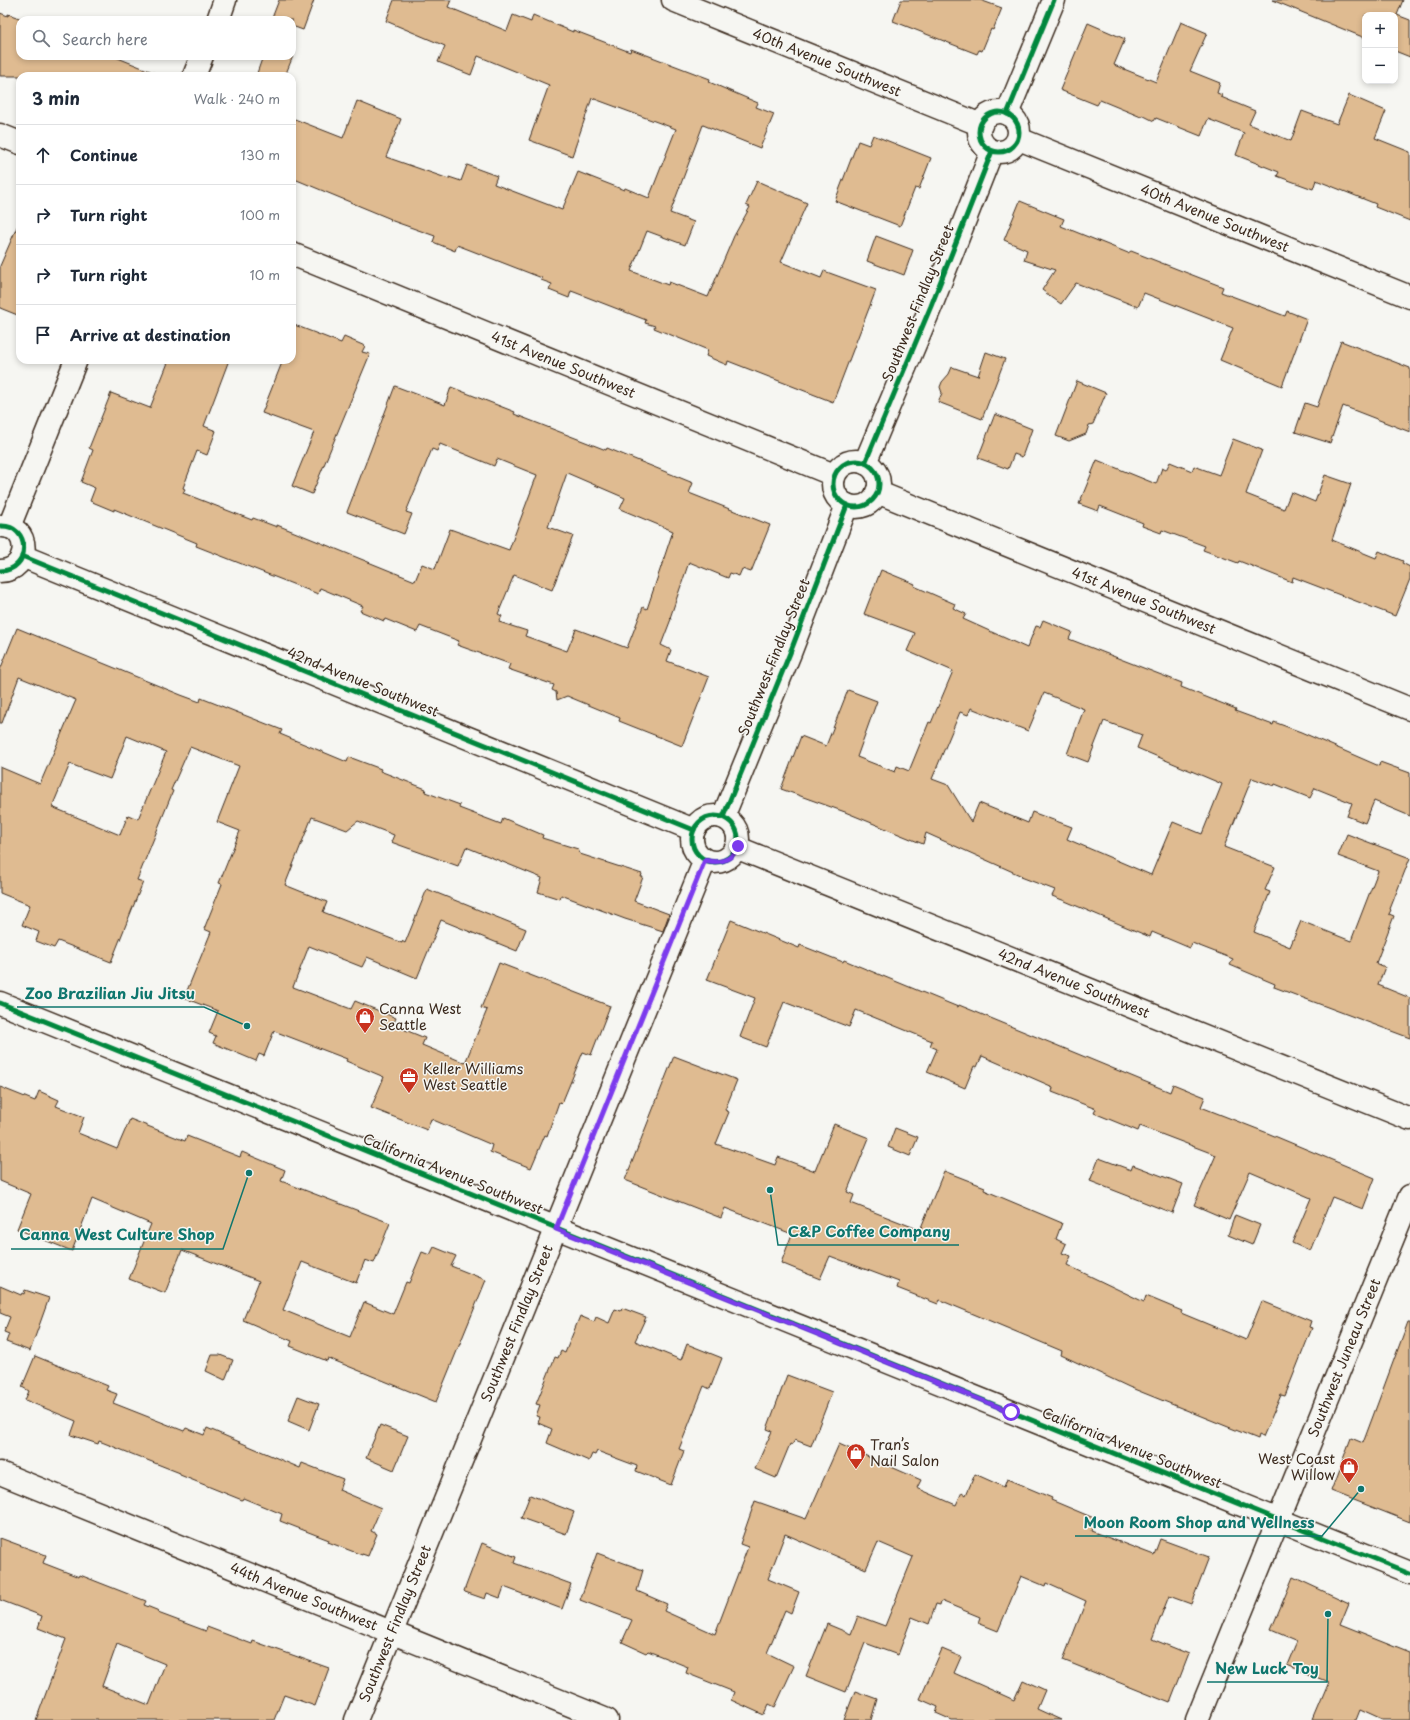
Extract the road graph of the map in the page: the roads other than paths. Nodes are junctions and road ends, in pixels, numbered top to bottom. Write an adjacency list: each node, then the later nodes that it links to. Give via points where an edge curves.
1 (225, 0): 4 (street)
2 (673, 0): 8 (street, 40th Avenue Southwest)
3 (1054, 0): 7 (street)
4 (219, 16)
5 (200, 60): 6 (street)
6 (196, 72)
7 (1008, 114): 8 (street, via 992,114); 10 (street, via 1016,120)
8 (981, 125): 12 (street, via 981,140 984,146)
9 (0, 135): 11 (street)
10 (1019, 139): 12 (street, via 1010,150); 14 (street, 40th Avenue Southwest)
11 (16, 141)
12 (992, 151): 16 (street, Southwest Findlay Street)
13 (296, 256): 17 (street, 41st Avenue Southwest)
14 (1410, 297)
15 (74, 364): 20 (street)
16 (865, 463): 17 (street, via 855,460 848,462); 18 (street, via 875,471 878,478)
17 (834, 475): 19 (street, via 834,494)
18 (877, 492): 19 (street, via 867,504 860,507); 23 (street, 41st Avenue Southwest)
19 (847, 505): 24 (street, Southwest Findlay Street)
20 (4, 527): 21 (street, via 18,532 24,546)
21 (22, 556): 22 (street, via 10,569); 25 (street, 42nd Avenue Southwest)
22 (0, 571)
23 (1410, 709)
24 (723, 817): 25 (street, via 706,817); 26 (street, via 734,824 737,830)
25 (694, 830): 27 (street, via 694,848)
26 (738, 848): 27 (street, via 728,859 721,862); 29 (street, 42nd Avenue Southwest)
27 (705, 860): 31 (street, Southwest Findlay Street)
28 (0, 1003): 31 (street, California Avenue Southwest)
29 (1410, 1119)
30 (1410, 1196): 33 (street, Southwest Juneau Street)
31 (556, 1229): 33 (street, California Avenue Southwest); 35 (street, Southwest Findlay Street)
32 (0, 1473): 35 (street, 44th Avenue Southwest)
33 (1278, 1520): 34 (street, California Avenue Southwest); 38 (street, Southwest Juneau Street)
34 (1410, 1573)
35 (392, 1632): 36 (street, Southwest Findlay Street); 37 (street, 44th Avenue Southwest)
36 (356, 1720)
37 (607, 1720)
38 (1197, 1720)

